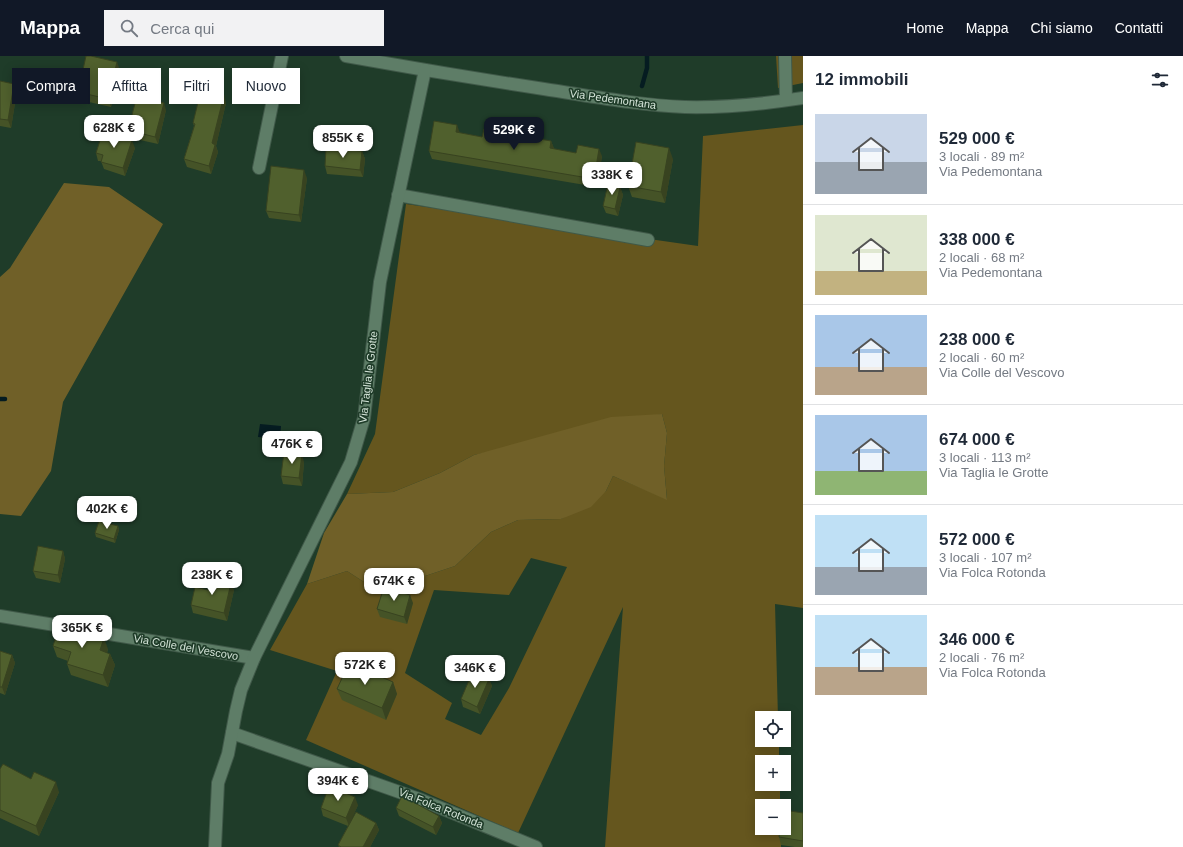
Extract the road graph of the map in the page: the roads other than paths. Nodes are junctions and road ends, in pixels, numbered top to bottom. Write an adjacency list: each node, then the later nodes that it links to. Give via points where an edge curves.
1 (282, 56): 7 (street)
2 (346, 56): 4 (street, Via Pedemontana)
3 (785, 56): 6 (street)
4 (425, 70): 6 (street, Via Pedemontana, via 660,106 711,107); 8 (street, Via Taglia le Grotte)
5 (803, 98): 6 (street, Via Pedemontana)
6 (786, 100)
7 (259, 168)
8 (398, 195): 9 (street); 11 (street, Via Taglia le Grotte, via 380,282 364,418 358,440 351,462)
9 (648, 240)
10 (0, 616): 11 (street, Via Colle del Vescovo)
11 (254, 658): 12 (street, Via Taglia le Grotte, via 241,690)
12 (232, 733): 13 (street, Via Taglia le Grotte, via 218,783); 14 (street, Via Folca Rotonda, via 419,799)
13 (215, 847)
14 (536, 847)

